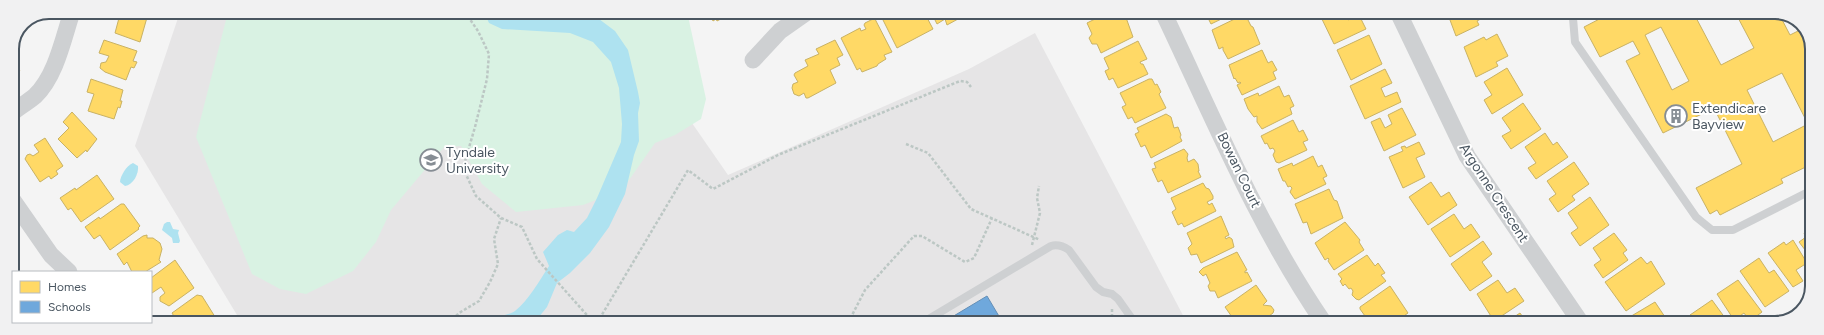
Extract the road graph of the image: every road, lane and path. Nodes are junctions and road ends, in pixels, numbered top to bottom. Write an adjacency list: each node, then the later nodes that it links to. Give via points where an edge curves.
1 (70, 19): 9 (street, via 47,80 35,96)
2 (470, 19): 14 (path, via 489,54 487,79 463,168 476,196)
3 (797, 19): 7 (street, via 780,31)
4 (1166, 19): 26 (street, Bowan Court, via 1247,190 1299,286)
5 (1401, 19): 27 (street, Argonne Crescent, via 1467,156)
6 (1573, 19): 12 (lane, via 1575,42 1696,217 1712,230 1733,230)
7 (753, 60)
8 (971, 87): 22 (path, via 968,82 960,81 778,155 713,189 688,170)
9 (19, 108)
10 (906, 144): 15 (path, via 928,153 971,208)
11 (1039, 186): 16 (path, via 1037,198 1040,213)
12 (1805, 194)
13 (19, 209): 19 (street, via 51,255)
14 (500, 218): 20 (path, via 494,239 498,264 490,282 479,301); 21 (path, via 522,227 537,259)
15 (992, 218): 16 (path); 23 (path, via 974,258 965,262 922,236 914,236 865,290)
16 (1034, 237): 17 (path); 18 (path)
17 (1051, 246): 24 (lane); 25 (lane, via 1063,246 1069,250 1096,287 1118,299)
18 (1031, 249)
19 (68, 271)
20 (456, 316)
21 (588, 316)
22 (599, 316)
23 (852, 316)
24 (934, 316)
25 (1130, 316)
26 (1319, 316)
27 (1576, 316)

